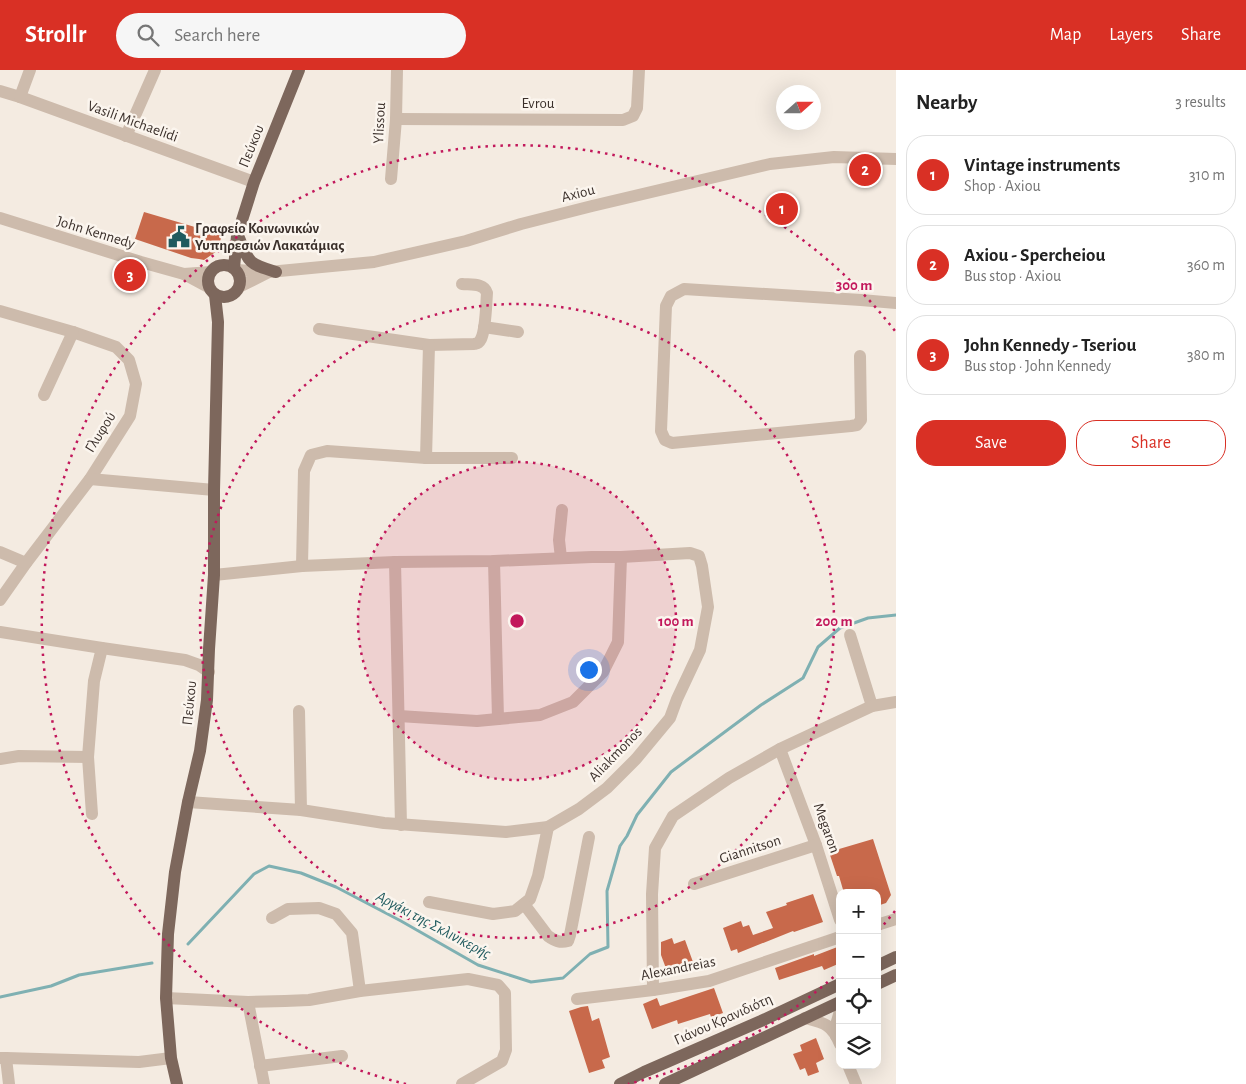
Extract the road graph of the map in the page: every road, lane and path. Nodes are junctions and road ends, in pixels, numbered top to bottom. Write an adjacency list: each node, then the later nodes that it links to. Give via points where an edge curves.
1 (30, 70): 7 (street)
2 (155, 70): 9 (street)
3 (299, 70): 12 (main road, Πεύκου)
4 (397, 70): 8 (street, Ylissou)
5 (639, 70): 8 (street, Evrou, via 637,108 633,116 623,120)
6 (0, 91): 7 (street, Vasili Michaelidi)
7 (20, 97): 9 (street, Vasili Michaelidi)
8 (396, 119): 11 (street, Ylissou)
9 (126, 136): 12 (street, Vasili Michaelidi)
10 (896, 160): 17 (street, Axiou, via 834,157 770,164 374,262)
11 (391, 179)
12 (254, 182): 14 (main road, Πεύκου)
13 (0, 218): 18 (street, John Kennedy)
14 (238, 236): 15 (main road, Πεύκου); 17 (main road, via 245,254 254,265)
15 (230, 268): 16 (main road, via 214,268); 17 (street, Axiou); 20 (main road, via 240,279)
16 (211, 272): 18 (street); 21 (main road, via 208,280)
17 (273, 272): 20 (street, Axiou)
18 (184, 274): 21 (street)
19 (462, 284): 25 (street, via 486,289)
20 (235, 291): 21 (main road, via 223,297); 24 (main road, Πεύκου)
21 (213, 292): 24 (main road, Πεύκου)
22 (896, 303): 30 (street, via 684,289 671,296 666,306 661,431 665,440 672,443 857,424 861,420)
23 (0, 311): 27 (street, Γλυφού)
24 (218, 322): 35 (main road, Πεύκου)
25 (484, 327): 28 (street); 29 (street, via 481,340 474,344)
26 (319, 329): 29 (street)
27 (73, 332): 31 (street); 34 (street, Γλυφού, via 116,347 129,360 136,384 130,416)
28 (518, 332)
29 (430, 345): 32 (street)
30 (860, 356)
31 (44, 395)
32 (426, 458): 33 (street); 43 (street, via 327,451 311,456 304,470)
33 (512, 458)
34 (90, 479): 35 (street); 42 (street, Γλυφού)
35 (214, 490): 44 (main road, Πεύκου)
36 (562, 510): 39 (street)
37 (0, 552): 42 (street)
38 (621, 557): 39 (street, Aliakmonos); 56 (street, via 618,642 604,672 573,702 540,715); 64 (street, Aliakmonos, via 690,553 699,556 708,608 700,650 670,718 641,752 607,788)
39 (561, 558): 40 (street, Aliakmonos)
40 (494, 561): 41 (street, Aliakmonos); 56 (street)
41 (394, 562): 43 (street, Aliakmonos); 55 (street)
42 (26, 563): 45 (street, Γλυφού)
43 (302, 566): 44 (street, Aliakmonos)
44 (214, 575): 49 (main road, Πεύκου)
45 (0, 600)
46 (0, 632): 48 (street)
47 (850, 634): 53 (street)
48 (102, 648): 50 (street); 58 (street, via 94,681)
49 (209, 649): 50 (street); 51 (main road, Πεύκου)
50 (185, 660): 51 (street)
51 (208, 672): 60 (main road, Πεύκου, via 200,751)
52 (896, 702): 53 (street)
53 (872, 706): 57 (street)
54 (300, 712): 61 (street)
55 (399, 716): 56 (street, via 477,721); 63 (street)
56 (498, 719)
57 (780, 749): 66 (street, Megaron); 80 (street, via 673,816 655,848)
58 (88, 757): 59 (street, via 19,756); 62 (street)
59 (0, 759)
60 (188, 802): 61 (street, Aliakmonos); 82 (main road, Πεύκου, via 168,934)
61 (301, 810): 63 (street, Aliakmonos)
62 (92, 814)
63 (401, 825): 64 (street, Aliakmonos, via 506,832)
64 (548, 827): 69 (street, via 538,876 530,899)
65 (589, 837): 69 (street, via 568,941 561,943 548,936)
66 (816, 844): 67 (street, Giannitson); 70 (street, Megaron)
67 (694, 884)
68 (429, 902): 69 (street, via 493,914 516,912)
69 (524, 904)
70 (836, 907)
71 (272, 918): 81 (street, via 288,909 319,908 336,914 352,933)
72 (896, 919): 73 (street)
73 (881, 924)
74 (836, 938): 80 (street, Alexandreias, via 710,981)
75 (896, 957): 76 (main road)
76 (881, 964)
77 (896, 975): 78 (main road)
78 (881, 982)
79 (836, 986): 97 (main road, Γιάνου Κρανιδιότη)
80 (653, 990): 83 (street, Alexandreias)
81 (360, 991): 84 (street, via 309,1000); 96 (street, via 468,979 498,985 505,993 506,1050 502,1061)
82 (166, 998): 84 (street); 90 (main road, Πεύκου)
83 (577, 998)
84 (248, 1002): 91 (street)
85 (836, 1004): 86 (main road)
86 (805, 1018): 87 (street, via 829,1027); 98 (main road)
87 (836, 1037)
88 (342, 1056): 91 (street)
89 (3, 1058): 90 (street, via 139,1062); 93 (street)
90 (171, 1058): 94 (main road, Πεύκου)
91 (260, 1066): 95 (street)
92 (850, 1069): 99 (street)
93 (8, 1084)
94 (177, 1084)
95 (264, 1084)
96 (462, 1084)
97 (620, 1084)
98 (665, 1084)
99 (856, 1084)

